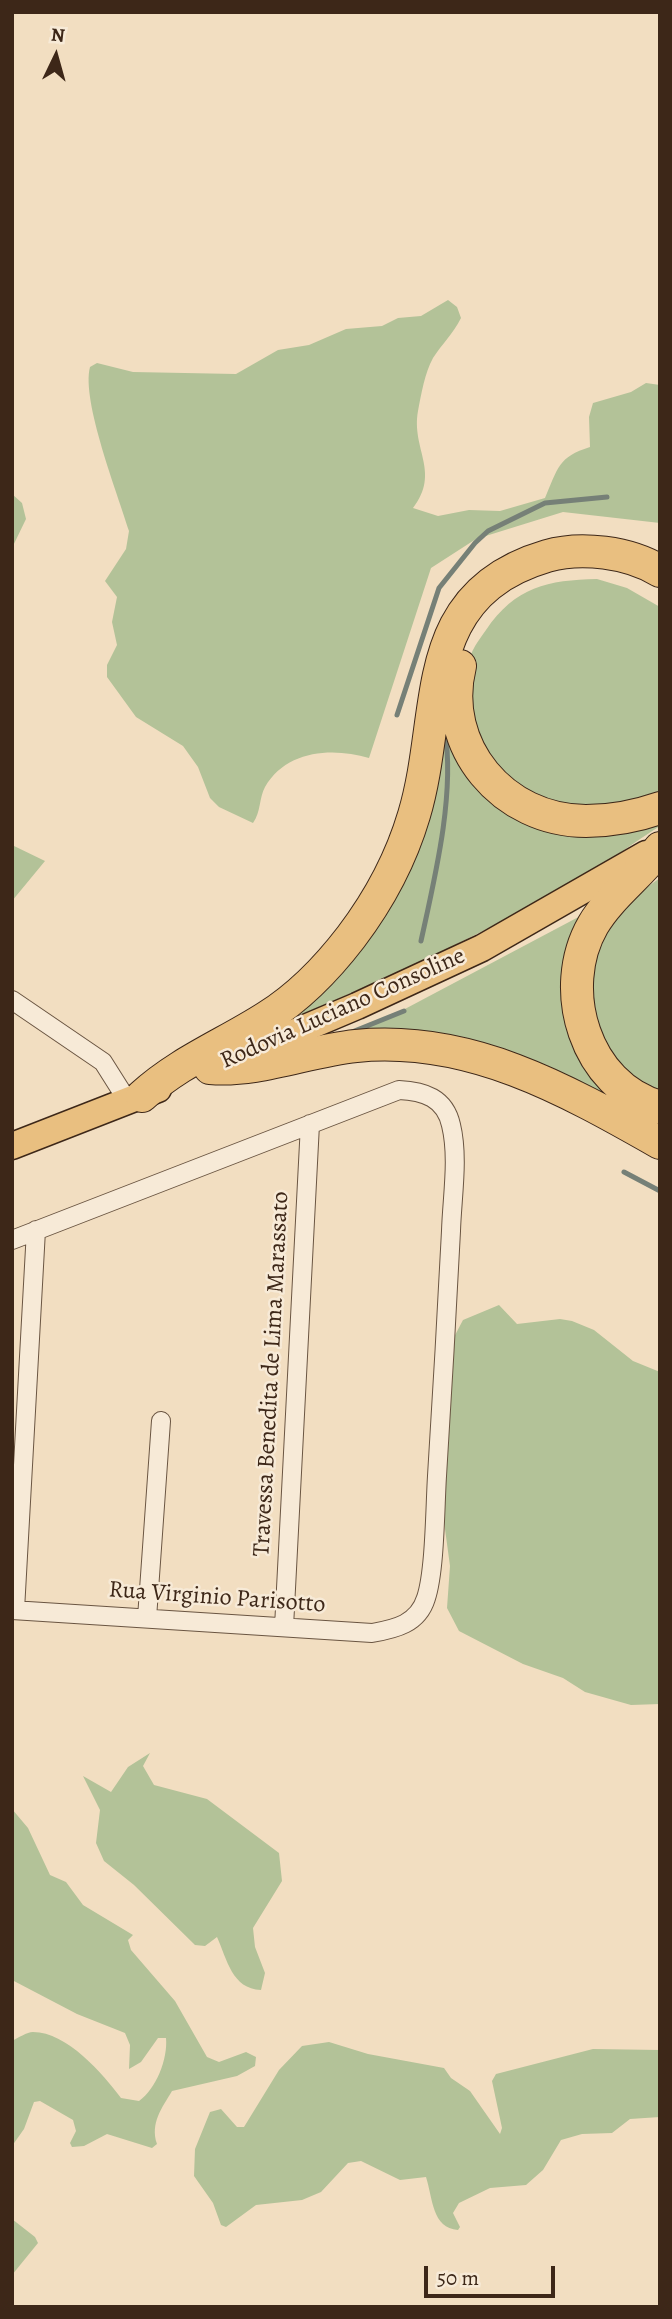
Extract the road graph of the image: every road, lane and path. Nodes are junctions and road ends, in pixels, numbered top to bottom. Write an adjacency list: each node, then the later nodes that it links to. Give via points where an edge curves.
1 (660, 571): 7 (highway, via 606,554 562,553 524,564 499,577 478,596 459,619 443,651 414,814 396,863 367,913 327,965 270,1016 175,1068)
2 (660, 595): 3 (highway, via 640,583 606,573 573,571 529,582 478,624 463,653 454,693 469,752 483,773 515,801 548,815 585,821)
3 (660, 808)
4 (660, 847): 6 (main road, Rodovia Luciano Consoline, via 482,948); 8 (highway, via 593,926 580,954 576,993 581,1024 596,1058 627,1089)
5 (12, 1000): 7 (street, via 103,1062)
6 (210, 1068): 7 (main road, Rodovia Luciano Consoline); 10 (highway, via 254,1068 310,1053 374,1045 444,1049 536,1077)
7 (134, 1098): 11 (main road, Rodovia Luciano Consoline)
8 (660, 1107)
9 (310, 1124): 12 (street); 17 (street, Travessa Benedita de Lima Marassato); 17 (street, Rua Virginio Parisotto, via 399,1090 421,1091 441,1102 451,1124 453,1166 447,1321 426,1599 415,1618 397,1629 372,1633)
10 (660, 1143)
11 (12, 1146)
12 (36, 1230): 13 (street); 15 (street)
13 (12, 1240)
14 (161, 1421): 16 (street)
15 (14, 1610): 16 (street, Rua Virginio Parisotto)
16 (148, 1618): 17 (street, Rua Virginio Parisotto)
17 (284, 1627)

